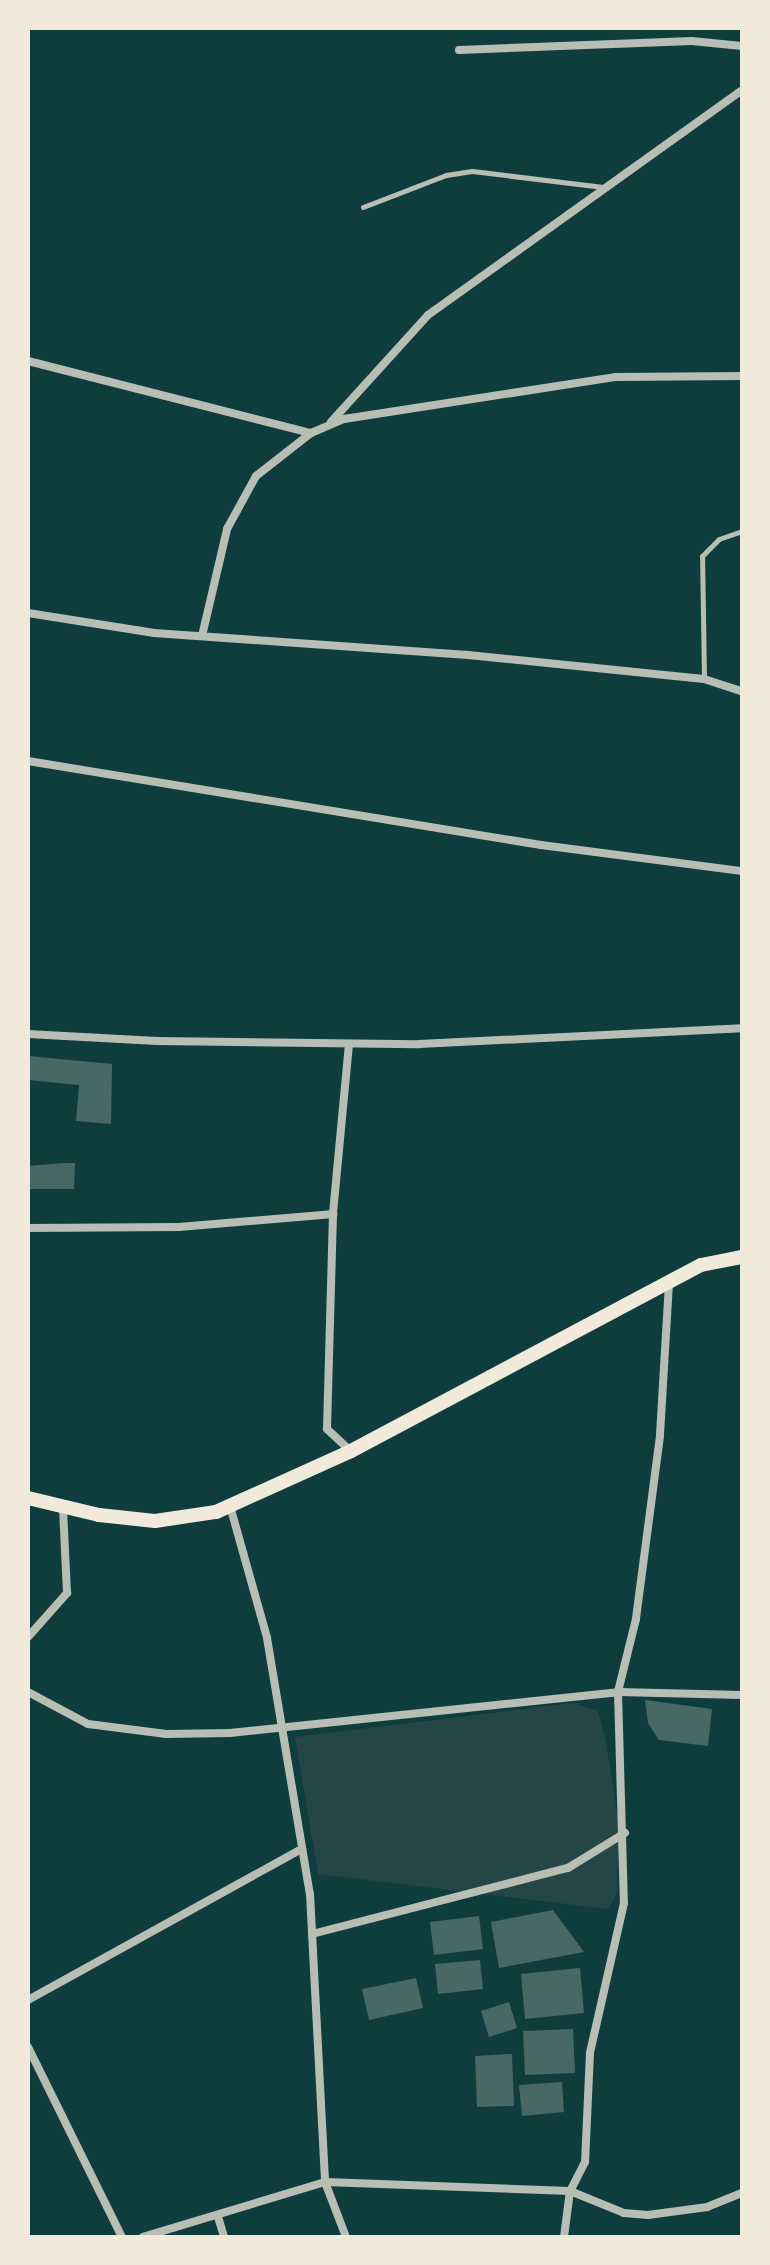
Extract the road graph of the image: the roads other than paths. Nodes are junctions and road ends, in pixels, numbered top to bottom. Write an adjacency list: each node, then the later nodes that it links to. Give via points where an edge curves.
1 (742, 46): 2 (street, via 692,41)
2 (459, 50)
3 (742, 90): 4 (street)
4 (603, 187): 5 (lane, via 472,171 446,175); 8 (street, via 428,315)
5 (363, 207)
6 (28, 361): 9 (street)
7 (742, 376): 8 (street, via 615,377 344,419)
8 (328, 426): 9 (street)
9 (311, 433): 12 (street, via 256,476 227,529)
10 (742, 531): 13 (lane, via 719,539 702,556)
11 (28, 613): 12 (street)
12 (202, 636): 13 (street)
13 (704, 679): 14 (street)
14 (742, 691)
15 (28, 761): 16 (street, via 541,845)
16 (742, 871)
17 (742, 1028): 19 (street)
18 (28, 1034): 19 (street)
19 (349, 1044): 20 (street)
20 (333, 1214): 21 (street, via 179,1227); 24 (street, via 327,1429)
21 (28, 1228)
22 (742, 1257): 23 (main road, via 701,1265)
23 (669, 1283): 24 (main road); 30 (street, via 660,1436 636,1619)
24 (351, 1451): 26 (main road)
25 (28, 1498): 27 (main road)
26 (230, 1506): 27 (main road, via 155,1521); 32 (street, via 267,1638)
27 (63, 1508): 28 (street, via 67,1593)
28 (28, 1637)
29 (28, 1692): 32 (street, via 88,1724 131,1733)
30 (618, 1692): 31 (street); 32 (street, via 456,1705); 33 (street)
31 (742, 1695)
32 (281, 1728): 34 (street)
33 (625, 1833): 35 (street, via 568,1868); 39 (street, via 624,1903 590,2053 585,2162)
34 (302, 1849): 35 (street); 36 (street)
35 (312, 1934): 38 (street)
36 (28, 2000)
37 (28, 2047): 42 (street)
38 (325, 2182): 39 (street); 41 (street); 45 (street)
39 (570, 2191): 40 (street, via 624,2213 648,2215 707,2207); 46 (street)
40 (742, 2193)
41 (218, 2217): 43 (street); 44 (street)
42 (122, 2237)
43 (143, 2237)
44 (224, 2237)
45 (346, 2237)
46 (564, 2237)

